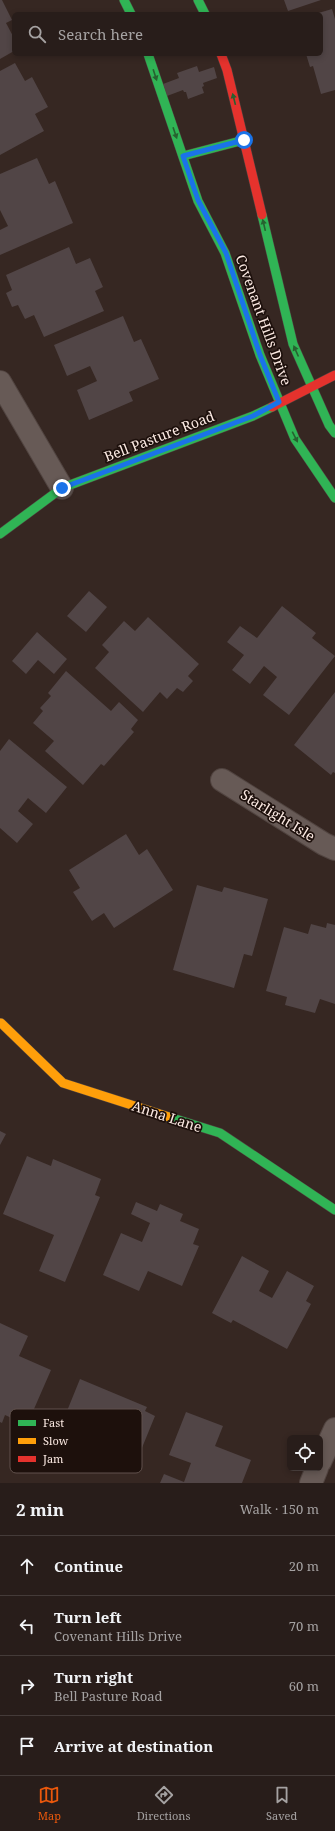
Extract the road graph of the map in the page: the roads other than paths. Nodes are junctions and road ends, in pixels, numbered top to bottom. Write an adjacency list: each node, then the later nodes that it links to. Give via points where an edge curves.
1 (124, 0): 3 (street)
2 (198, 0): 4 (street)
3 (130, 12)
4 (204, 12)
5 (149, 56): 8 (street, Covenant Hills Drive, one-way to 8)
6 (222, 56): 7 (street, Covenant Hills Drive, one-way to 6)
7 (244, 140): 8 (street); 11 (street, Covenant Hills Drive, one-way to 7, via 293,344)
8 (183, 156): 12 (street, Covenant Hills Drive, via 198,200 226,253 260,355)
9 (335, 375): 11 (street, Bell Pasture Road)
10 (0, 382): 14 (street)
11 (312, 387): 12 (street, Bell Pasture Road); 13 (street, Covenant Hills Drive)
12 (279, 402): 14 (street, Bell Pasture Road, via 253,416); 15 (street, Covenant Hills Drive, one-way to 15, via 295,439)
13 (335, 433)
14 (62, 488): 16 (street, Bell Pasture Road)
15 (335, 498)
16 (0, 534)
17 (222, 780): 18 (street, Starlight Isle)
18 (335, 849)
19 (1, 1023): 20 (street, Anna Lane, via 63,1083 220,1133)
20 (335, 1210)
21 (335, 1429): 22 (street)
22 (323, 1455)
23 (316, 1471): 24 (street)
24 (311, 1483)

